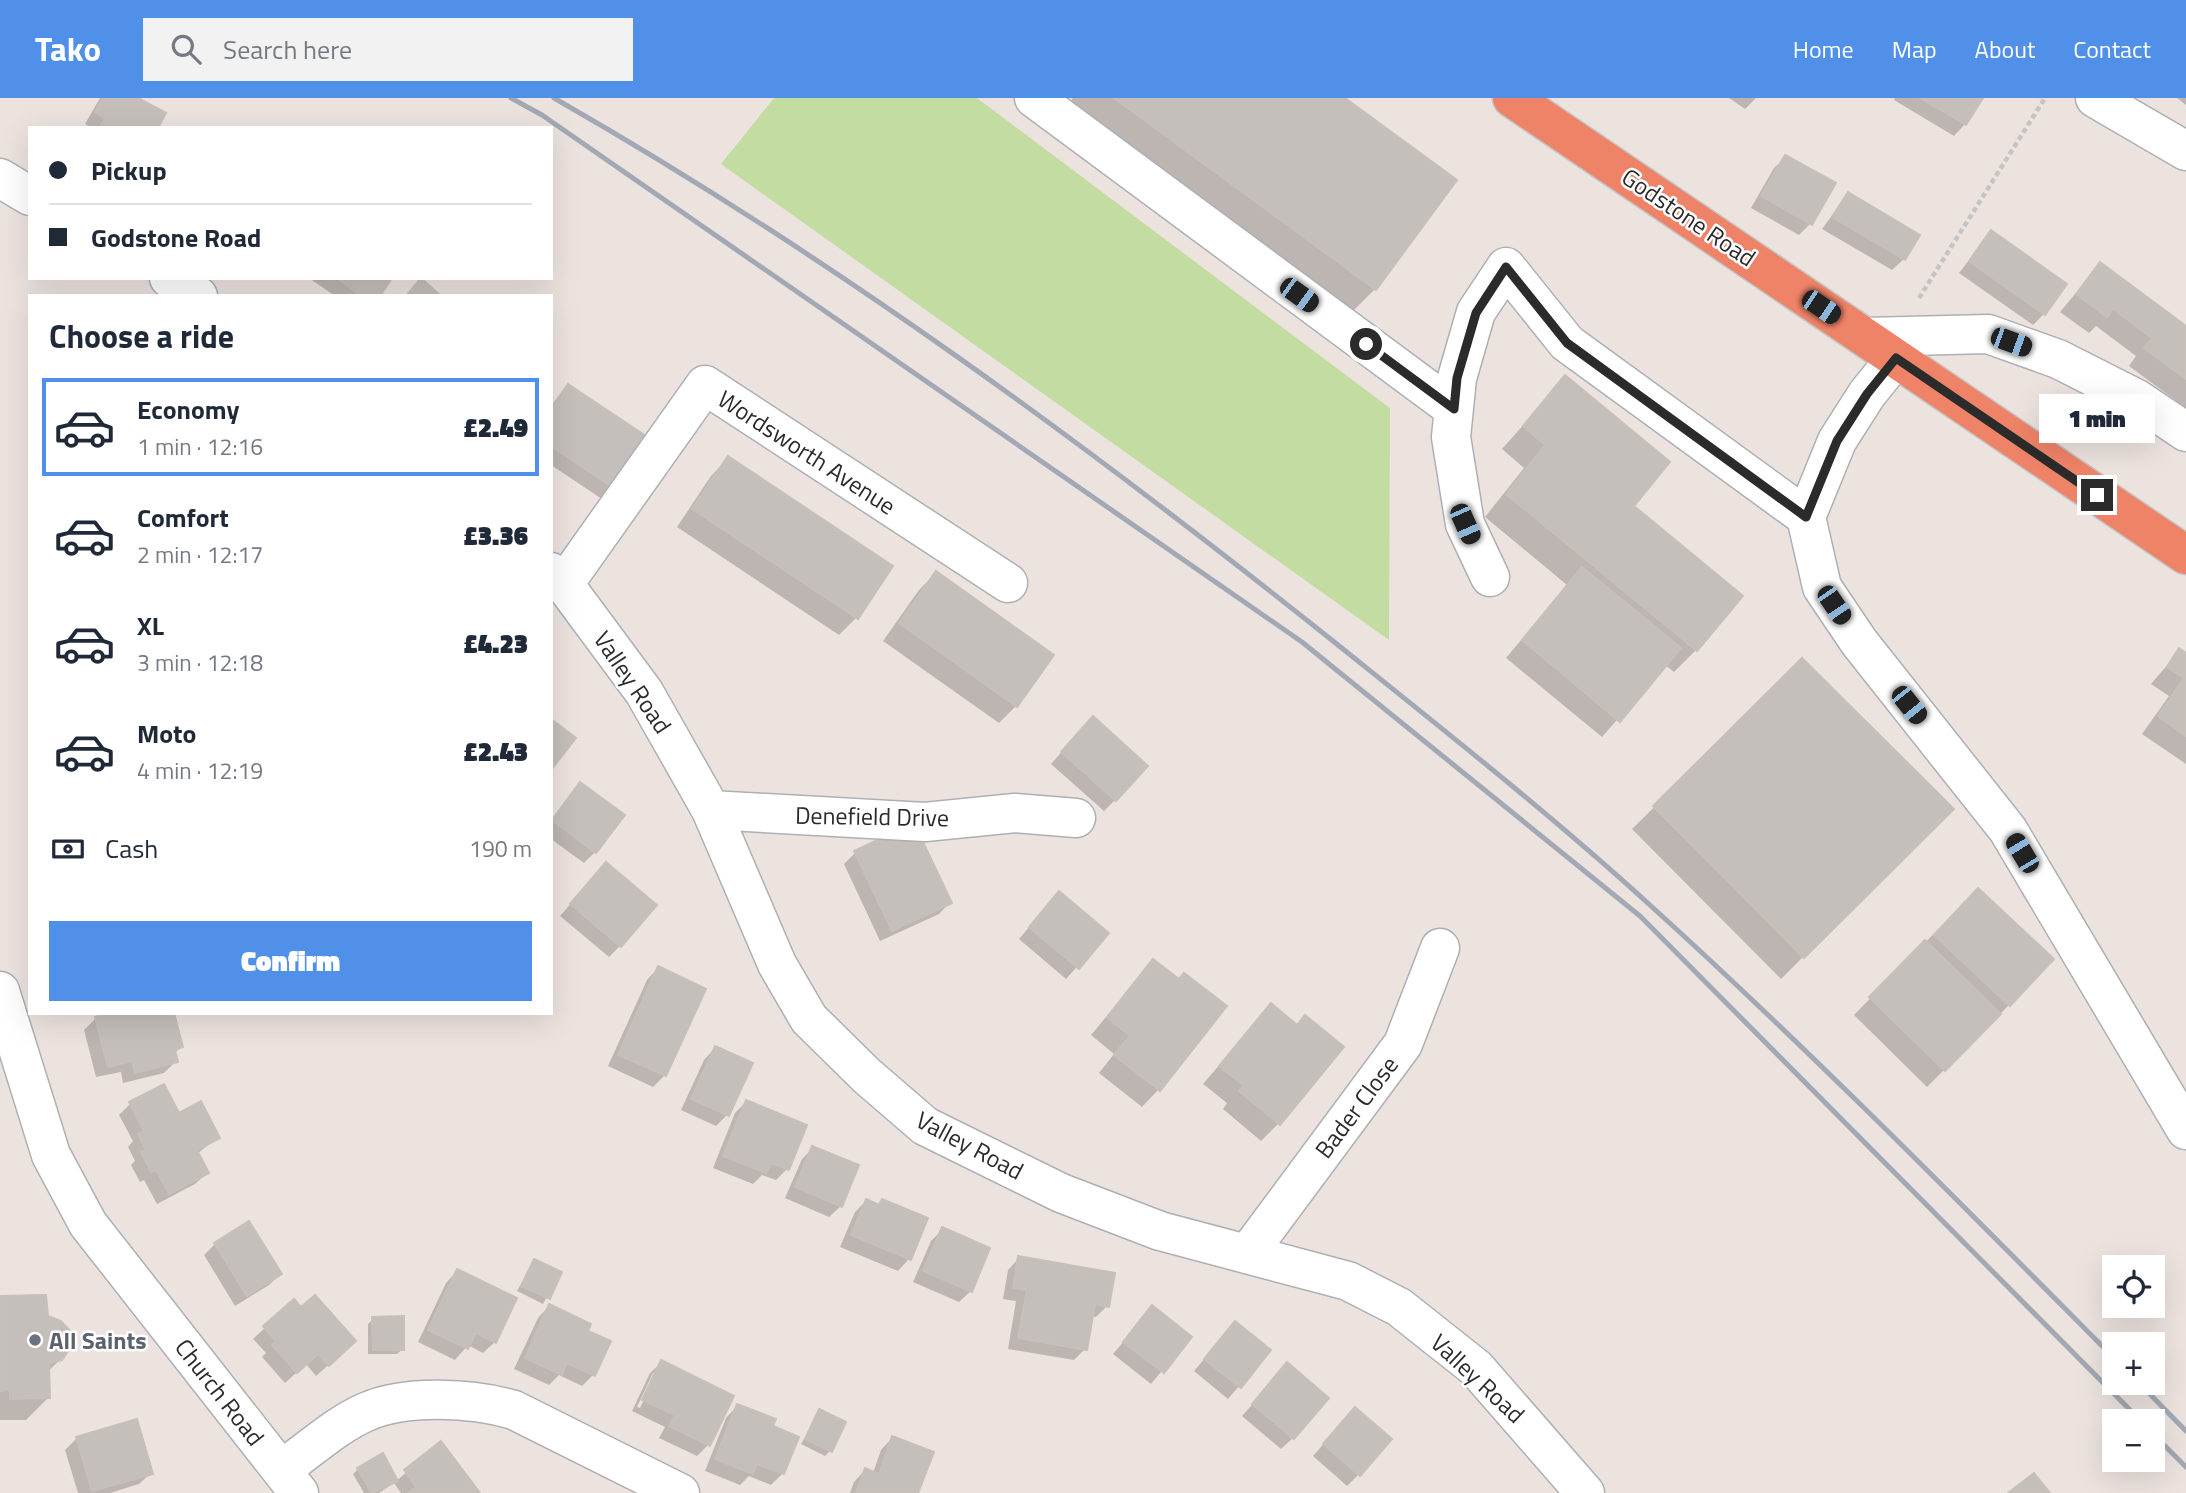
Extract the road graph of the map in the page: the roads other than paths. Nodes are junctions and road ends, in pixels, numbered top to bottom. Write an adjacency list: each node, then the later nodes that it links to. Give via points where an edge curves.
1 (1034, 98): 10 (street)
2 (1512, 98): 9 (highway, Godstone Road)
3 (2095, 98): 4 (street)
4 (2186, 151)
5 (0, 178): 6 (street)
6 (28, 195)
7 (172, 280): 8 (street)
8 (195, 294)
9 (1881, 348): 11 (street, via 1988,334 2058,359 2137,399); 12 (street, via 1867,394 1837,441); 13 (highway, Godstone Road)
10 (1454, 409): 12 (street, via 1457,378 1476,313 1506,267 1567,343); 14 (street, via 1451,437 1465,524)
11 (2186, 432)
12 (1806, 517): 21 (street, via 1822,587 2008,830)
13 (2186, 555)
14 (1490, 577)
15 (558, 578): 16 (street, Wordsworth Avenue, via 705,385); 17 (street, Valley Road, via 644,692)
16 (1008, 583)
17 (711, 810): 18 (street, Denefield Drive, via 925,822 1016,813); 22 (street, Valley Road, via 777,964 809,1019 925,1126 1061,1193 1160,1231)
18 (1076, 818)
19 (1440, 948): 22 (street, Bader Close, via 1403,1044)
20 (0, 991): 23 (street, Church Road, via 51,1156 88,1224)
21 (2186, 1130)
22 (1248, 1253): 25 (street, Valley Road, via 1349,1281 1399,1307 1476,1368)
23 (290, 1481): 24 (street, via 364,1413 429,1400 489,1403 514,1410)
24 (680, 1493)
25 (1586, 1493)

